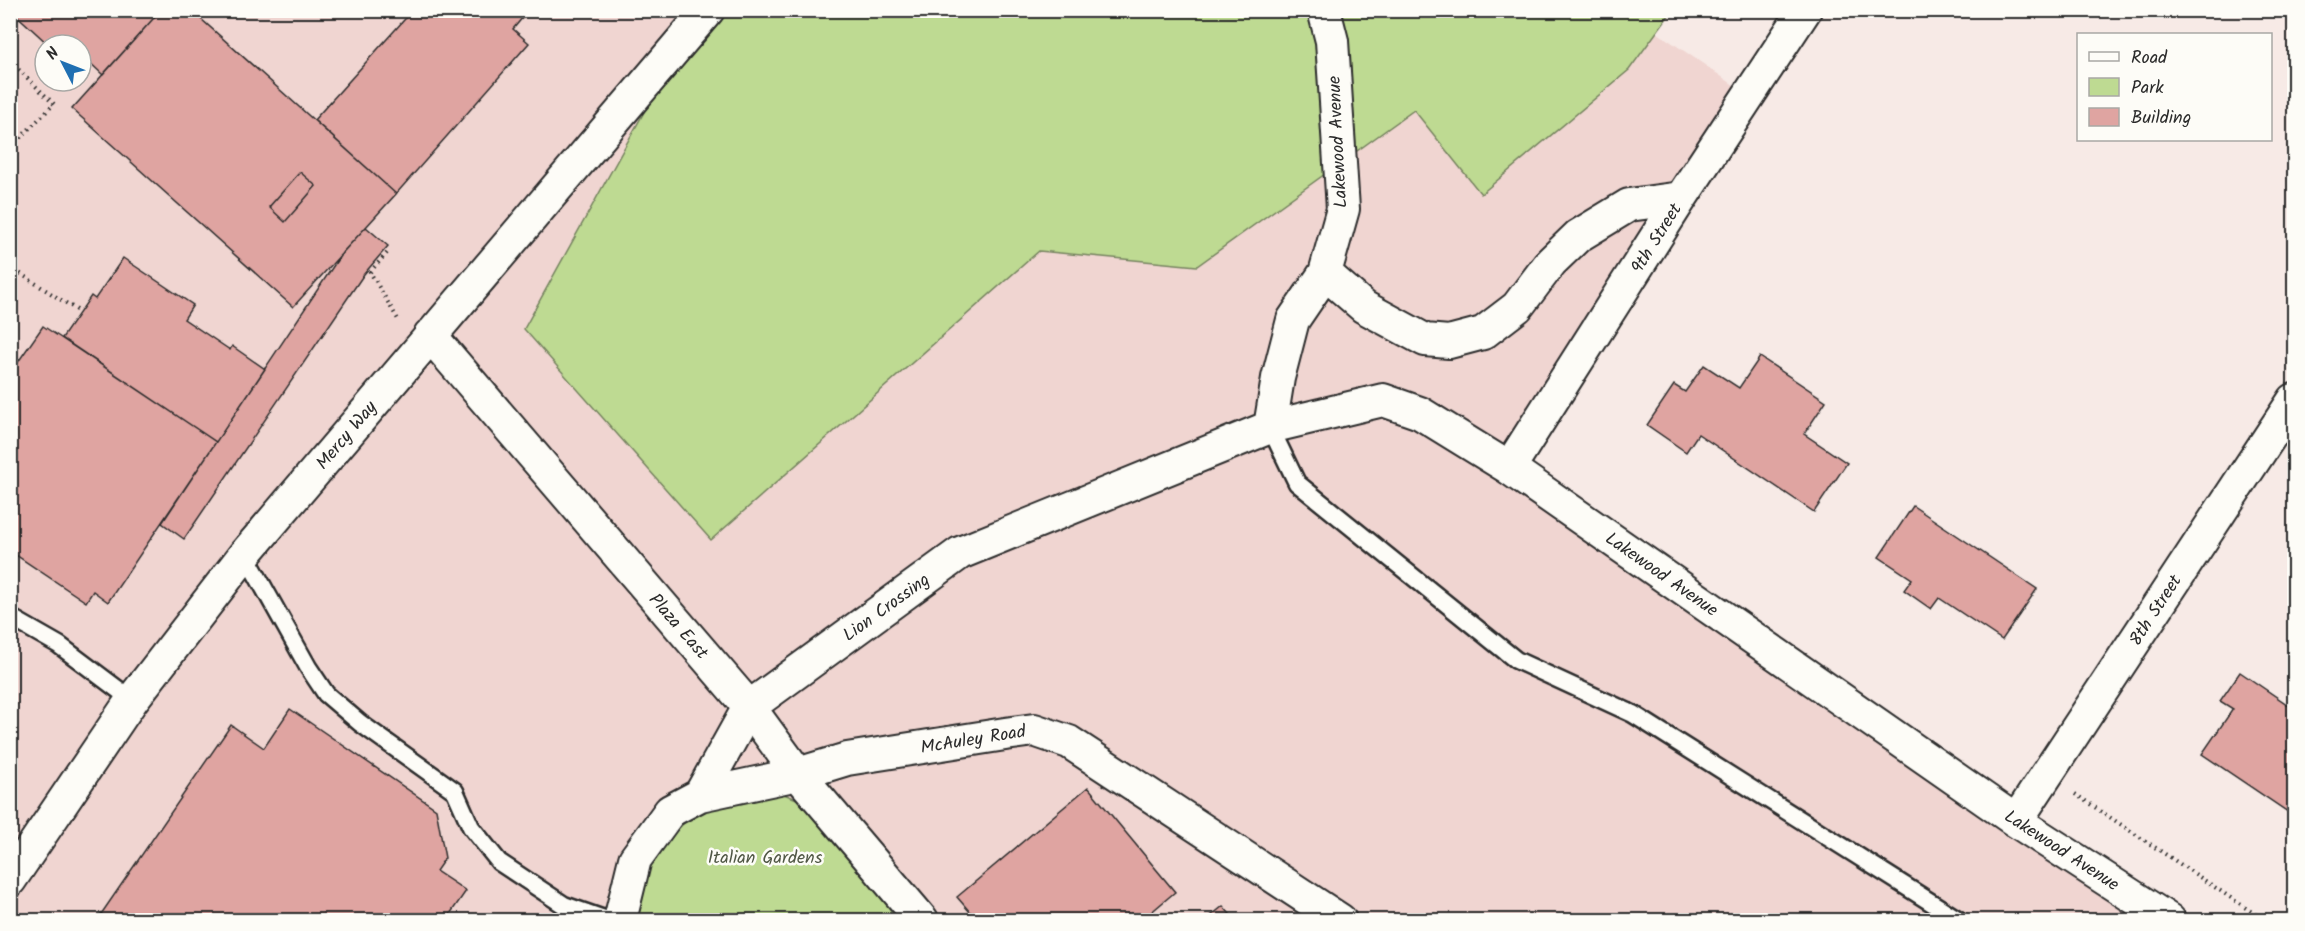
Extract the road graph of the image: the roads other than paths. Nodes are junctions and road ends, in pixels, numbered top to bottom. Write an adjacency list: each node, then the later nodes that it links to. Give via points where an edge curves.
1 (708, 10): 6 (street, Mercy Way)
2 (1324, 10): 5 (street, Lakewood Avenue, via 1332,41 1342,210)
3 (1805, 10): 4 (street, 9th Street)
4 (1681, 198): 5 (street, via 1629,205 1578,236 1551,262 1517,307 1483,333 1449,342 1425,340 1364,307); 9 (street, 9th Street)
5 (1325, 273): 8 (street, Lakewood Avenue, via 1293,320)
6 (430, 335): 10 (street, Mercy Way); 13 (street, Plaza East)
7 (2295, 400): 16 (street, 8th Street)
8 (1270, 427): 9 (street, Lakewood Avenue, via 1383,400 1420,412); 13 (street, Lion Crossing, via 960,553); 22 (lane, via 1297,483 1516,660 1633,714)
9 (1509, 468): 16 (street, Lakewood Avenue)
10 (245, 554): 12 (street, Mercy Way); 18 (lane, via 326,694 455,791 471,827 499,862 564,905)
11 (10, 617): 12 (lane, via 59,645)
12 (132, 700): 17 (street, Mercy Way)
13 (749, 707): 14 (street, Plaza East); 15 (street, Lion Crossing)
14 (798, 774): 15 (street, McAuley Road); 20 (street, Plaza East); 21 (street, McAuley Road, via 847,759 1034,730 1069,742)
15 (700, 795): 19 (street, via 670,811 635,859)
16 (2016, 821): 23 (street, Lakewood Avenue)
17 (10, 880)
18 (607, 921)
19 (620, 921)
20 (922, 921)
21 (1340, 921)
22 (1959, 921)
23 (2169, 921)

